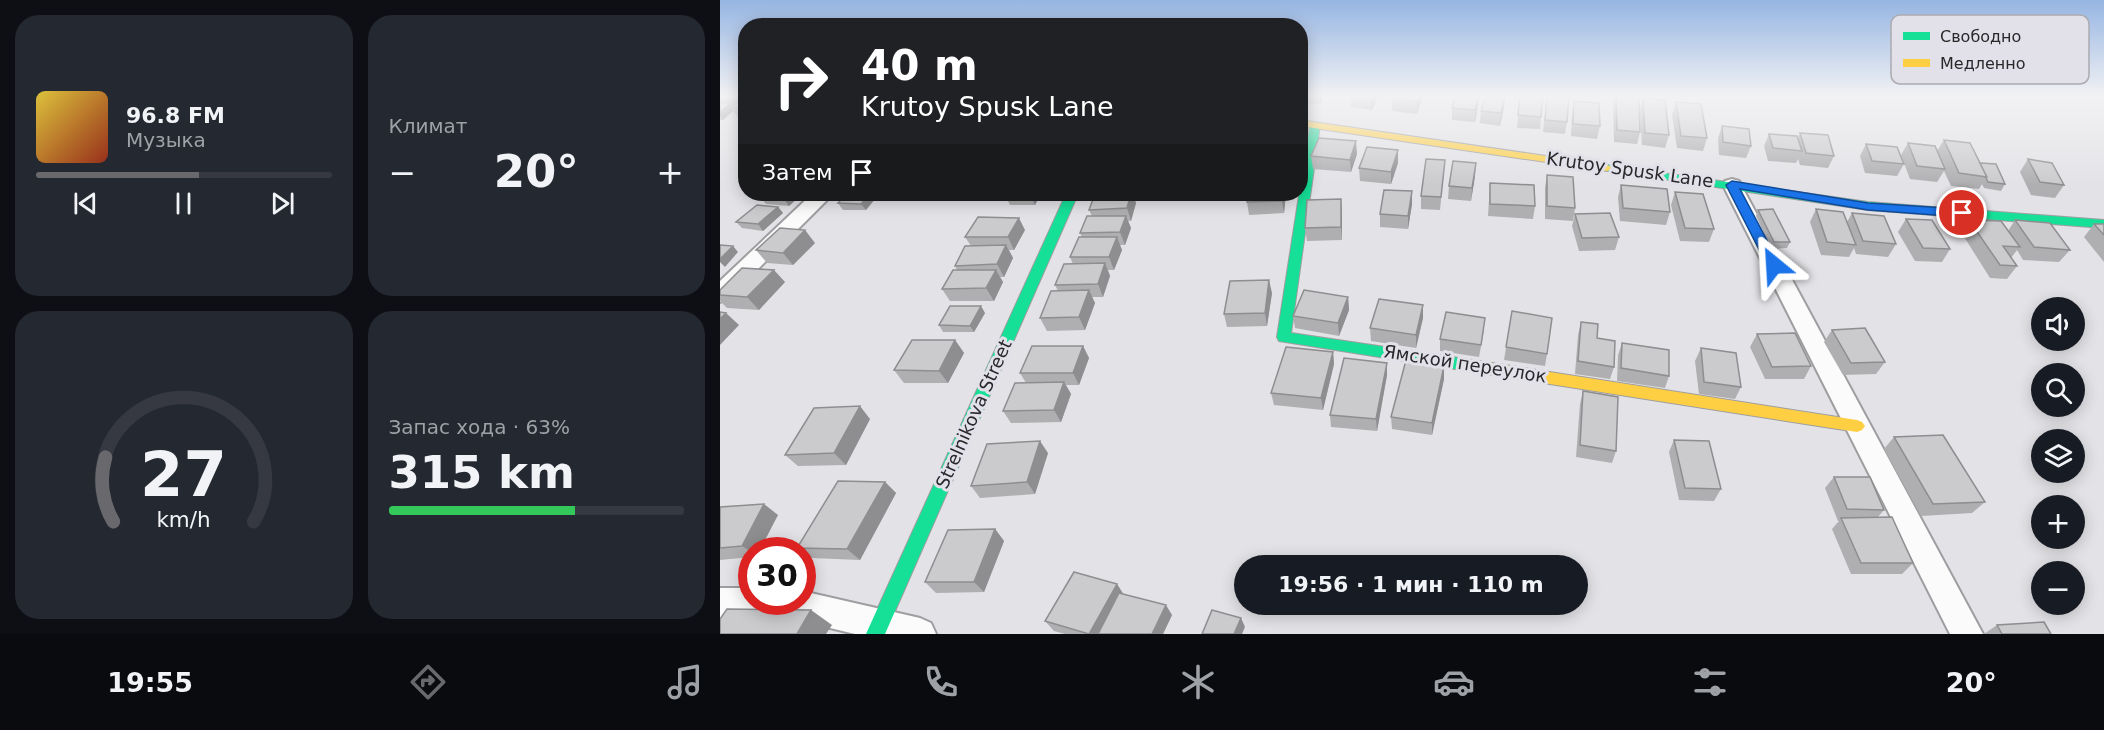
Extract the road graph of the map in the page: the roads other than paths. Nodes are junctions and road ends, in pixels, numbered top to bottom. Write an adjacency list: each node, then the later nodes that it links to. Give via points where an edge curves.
1 (1315, 125): 3 (street, Ямской переулок)
2 (1319, 126): 4 (street, Krutoy Spusk Lane)
3 (1308, 173)
4 (1732, 185): 8 (street, Krutoy Spusk Lane, via 1868,206); 10 (street)
5 (816, 201): 9 (street)
6 (1069, 201): 12 (street, Strelnikova Street)
7 (1304, 201): 10 (street, Ямской переулок, via 1284,337)
8 (2104, 224)
9 (720, 294)
10 (1857, 426): 14 (street)
11 (720, 603): 12 (street, via 784,602)
12 (878, 629): 13 (street)
13 (920, 634)
14 (1967, 634)

